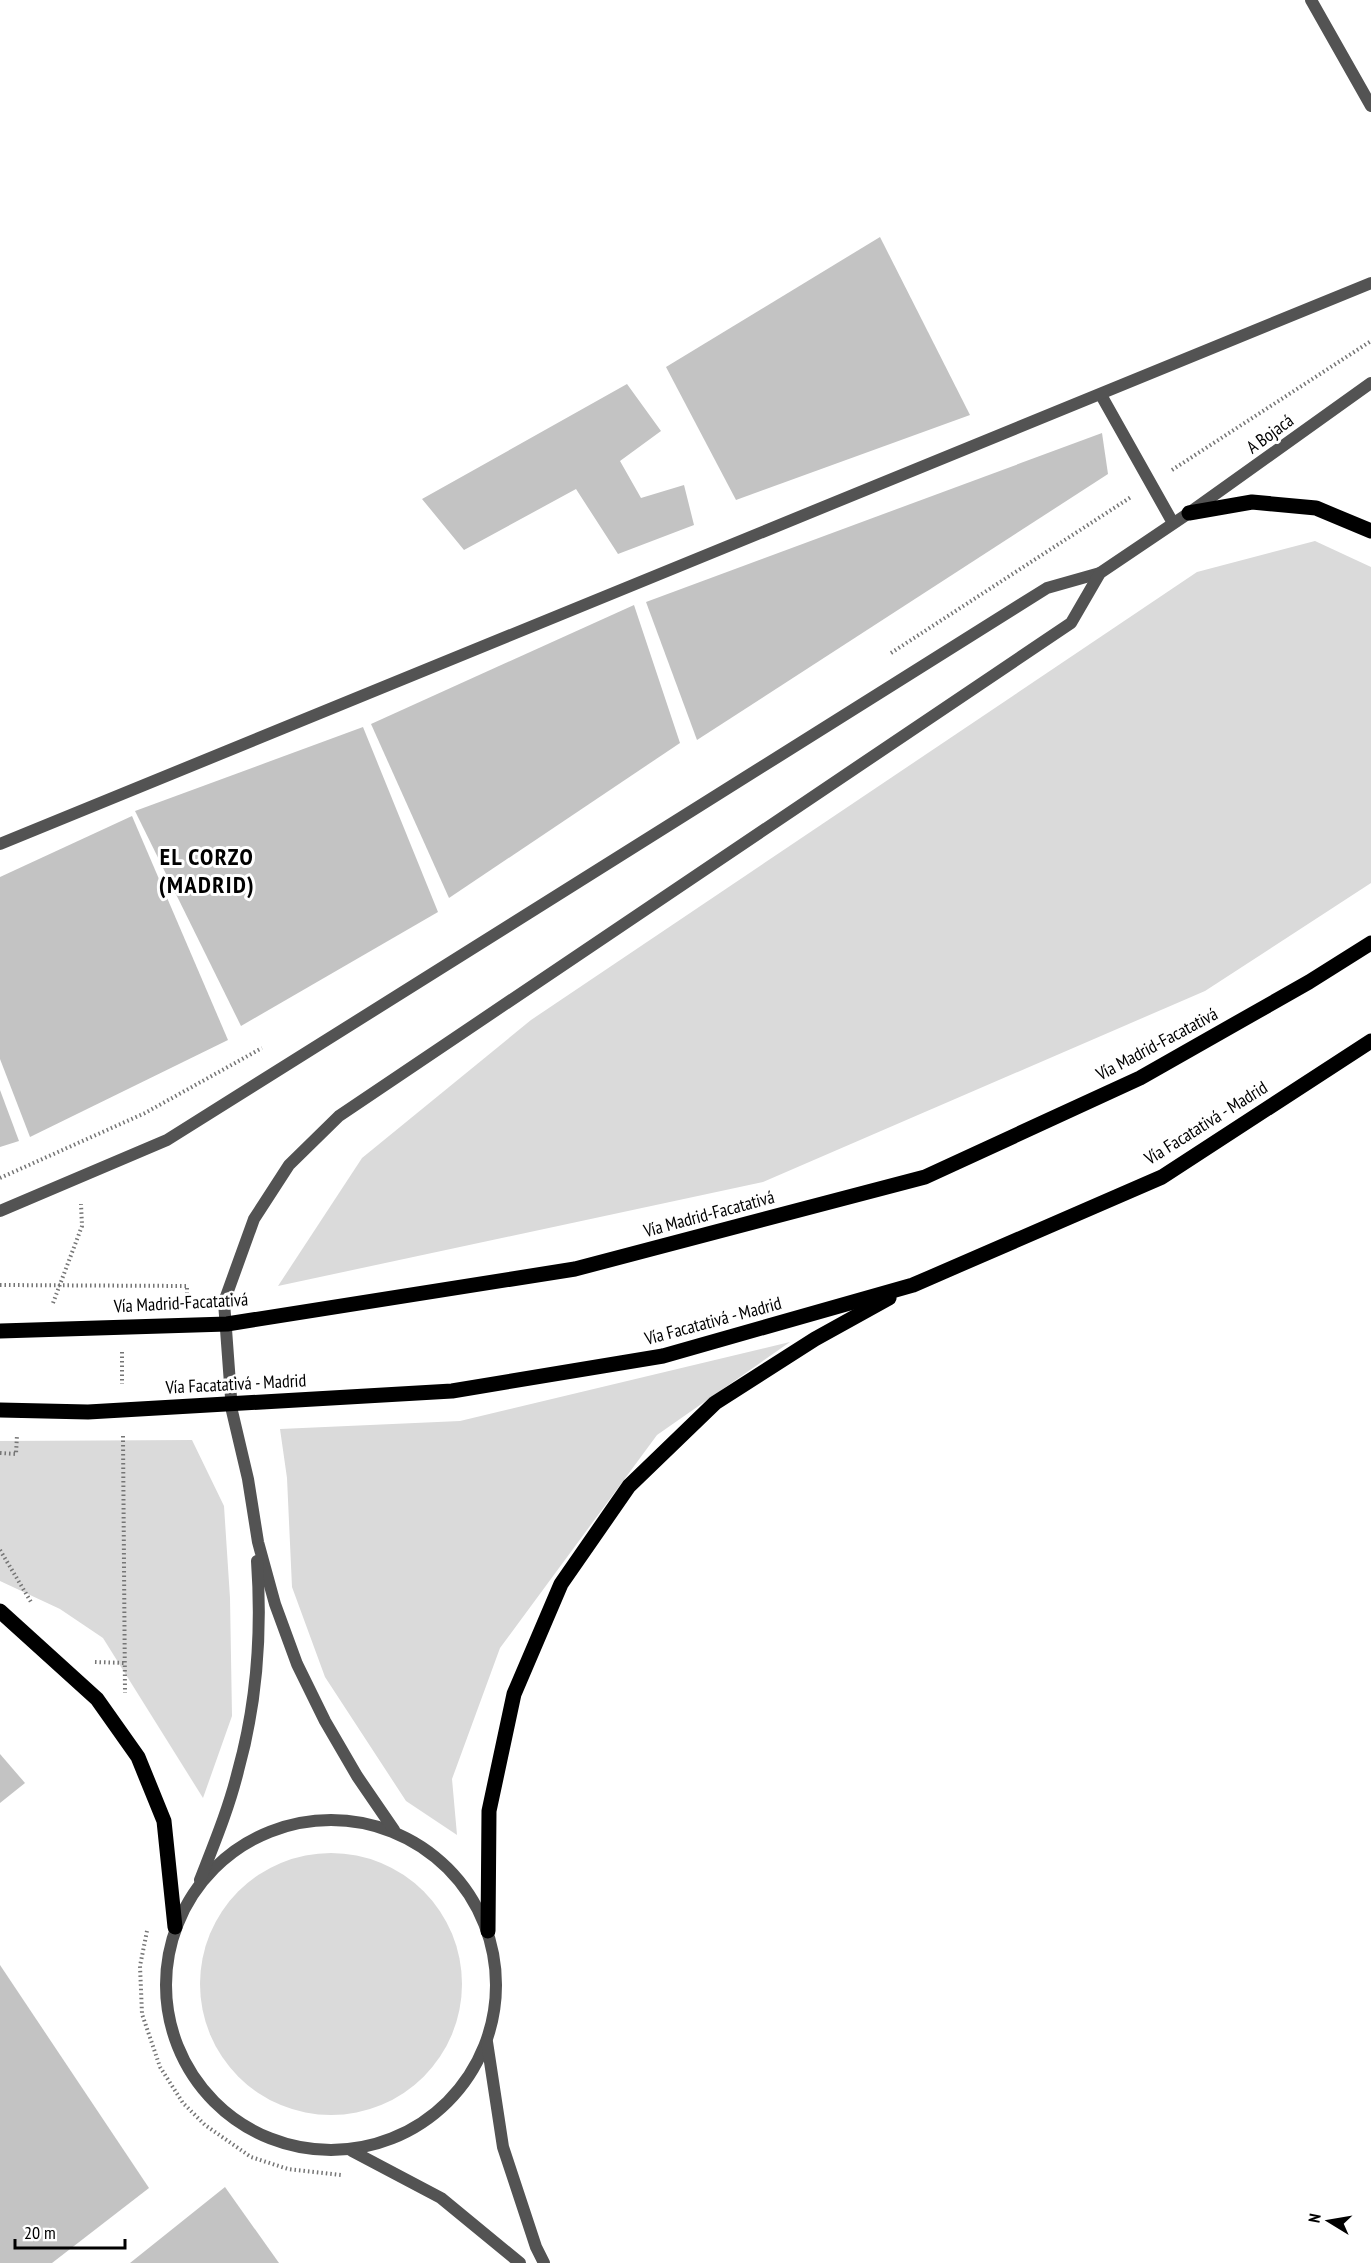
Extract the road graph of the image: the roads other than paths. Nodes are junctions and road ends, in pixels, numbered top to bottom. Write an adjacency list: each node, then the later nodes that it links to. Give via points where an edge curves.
1 (1311, 0): 2 (street)
2 (1371, 106)
3 (1371, 283): 5 (street)
4 (1371, 383): 6 (street, A Bojacá)
5 (1101, 395): 7 (street); 10 (street)
6 (1189, 513): 7 (street, A Bojacá); 8 (main road, via 1252,502 1316,508)
7 (1173, 523): 9 (street, A Bojacá)
8 (1371, 531)
9 (1100, 573): 13 (street, via 1047,588 167,1140); 17 (street, via 1071,623 339,1116 289,1165 254,1219 224,1302 232,1411)
10 (0, 844)
11 (1371, 943): 15 (main road, Vía Madrid-Facatativá, via 1140,1078 925,1177 563,1271 227,1323)
12 (1371, 1041): 14 (main road, Vía Facatativá - Madrid, via 1162,1177)
13 (0, 1211)
14 (913, 1285): 16 (main road, Vía Facatativá - Madrid, via 663,1356 453,1391 88,1412); 22 (main road, via 815,1338 715,1403 629,1486 561,1584 514,1694 489,1811)
15 (0, 1331)
16 (0, 1410)
17 (248, 1479): 19 (street, via 263,1563 297,1664 357,1776); 20 (street, via 260,1596 251,1714 221,1828)
18 (0, 1611): 21 (main road, via 97,1699 138,1757 164,1821)
19 (394, 1830): 20 (street, via 341,1818 288,1824 239,1846); 22 (street, via 434,1854 466,1889)
20 (200, 1883): 21 (street)
21 (175, 1927): 24 (street, via 165,1969 167,2012 179,2053 201,2090 232,2119 269,2140 310,2150)
22 (488, 1931): 23 (street, via 496,1968 495,2006)
23 (487, 2042): 24 (street, via 456,2094 410,2132); 26 (street, via 503,2147)
24 (352, 2151): 25 (street, via 441,2198)
25 (520, 2263)
26 (544, 2263)

